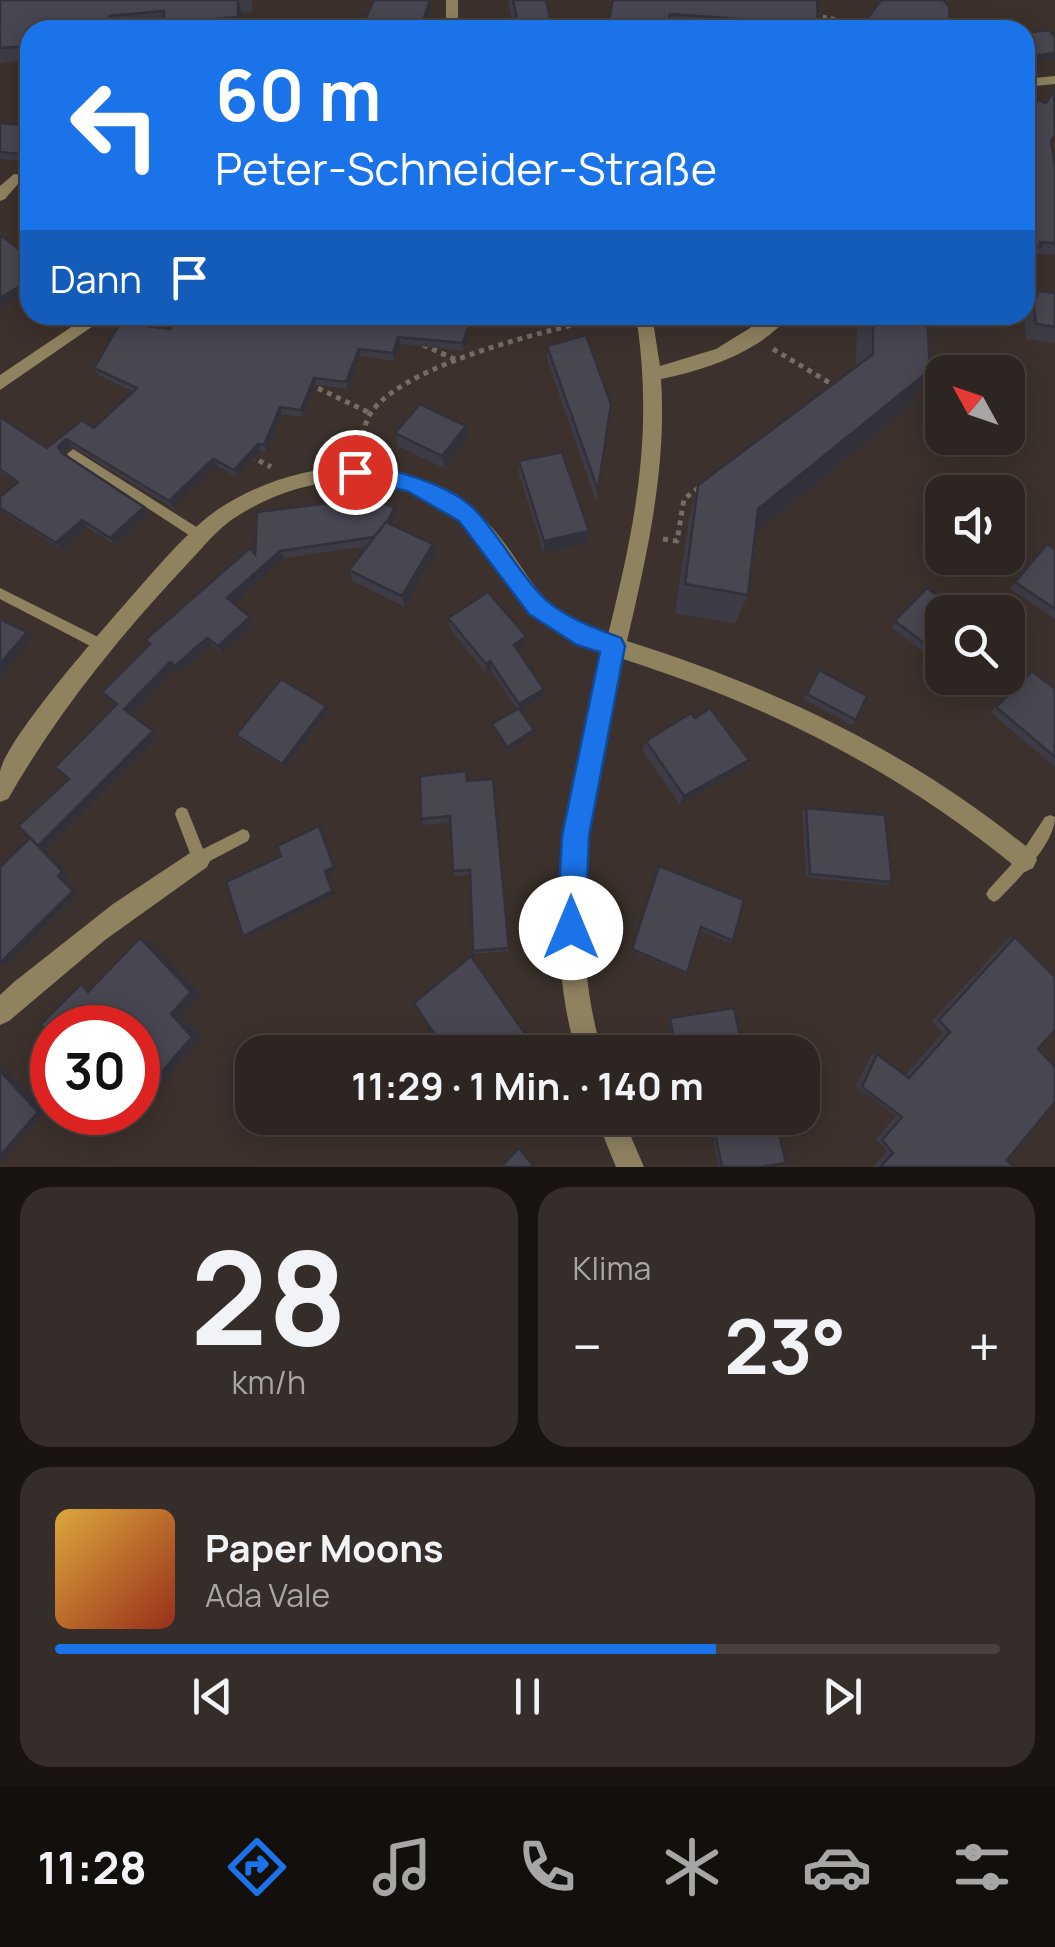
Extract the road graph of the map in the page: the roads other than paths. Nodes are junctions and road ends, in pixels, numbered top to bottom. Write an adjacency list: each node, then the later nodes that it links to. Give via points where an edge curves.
1 (20, 180): 2 (street)
2 (0, 196)
3 (86, 325): 7 (street)
4 (646, 325): 6 (street)
5 (769, 325): 6 (street, via 705,363)
6 (654, 374): 12 (street, via 640,535)
7 (0, 384)
8 (73, 454): 9 (lane)
9 (202, 537): 11 (street); 12 (street, via 239,504 296,480 384,475 467,514 537,606 585,637)
10 (0, 593): 11 (lane)
11 (103, 646): 13 (street)
12 (613, 646): 18 (street, via 748,692 864,747 976,816); 21 (street, via 575,836 570,896)
13 (2, 784)
14 (182, 814): 17 (lane)
15 (1050, 822): 18 (lane)
16 (243, 836): 17 (lane)
17 (199, 859): 20 (street, via 44,970)
18 (1025, 860): 19 (lane)
19 (994, 894)
20 (0, 1012)
21 (586, 1035)
22 (617, 1135): 23 (street)
23 (630, 1167)

